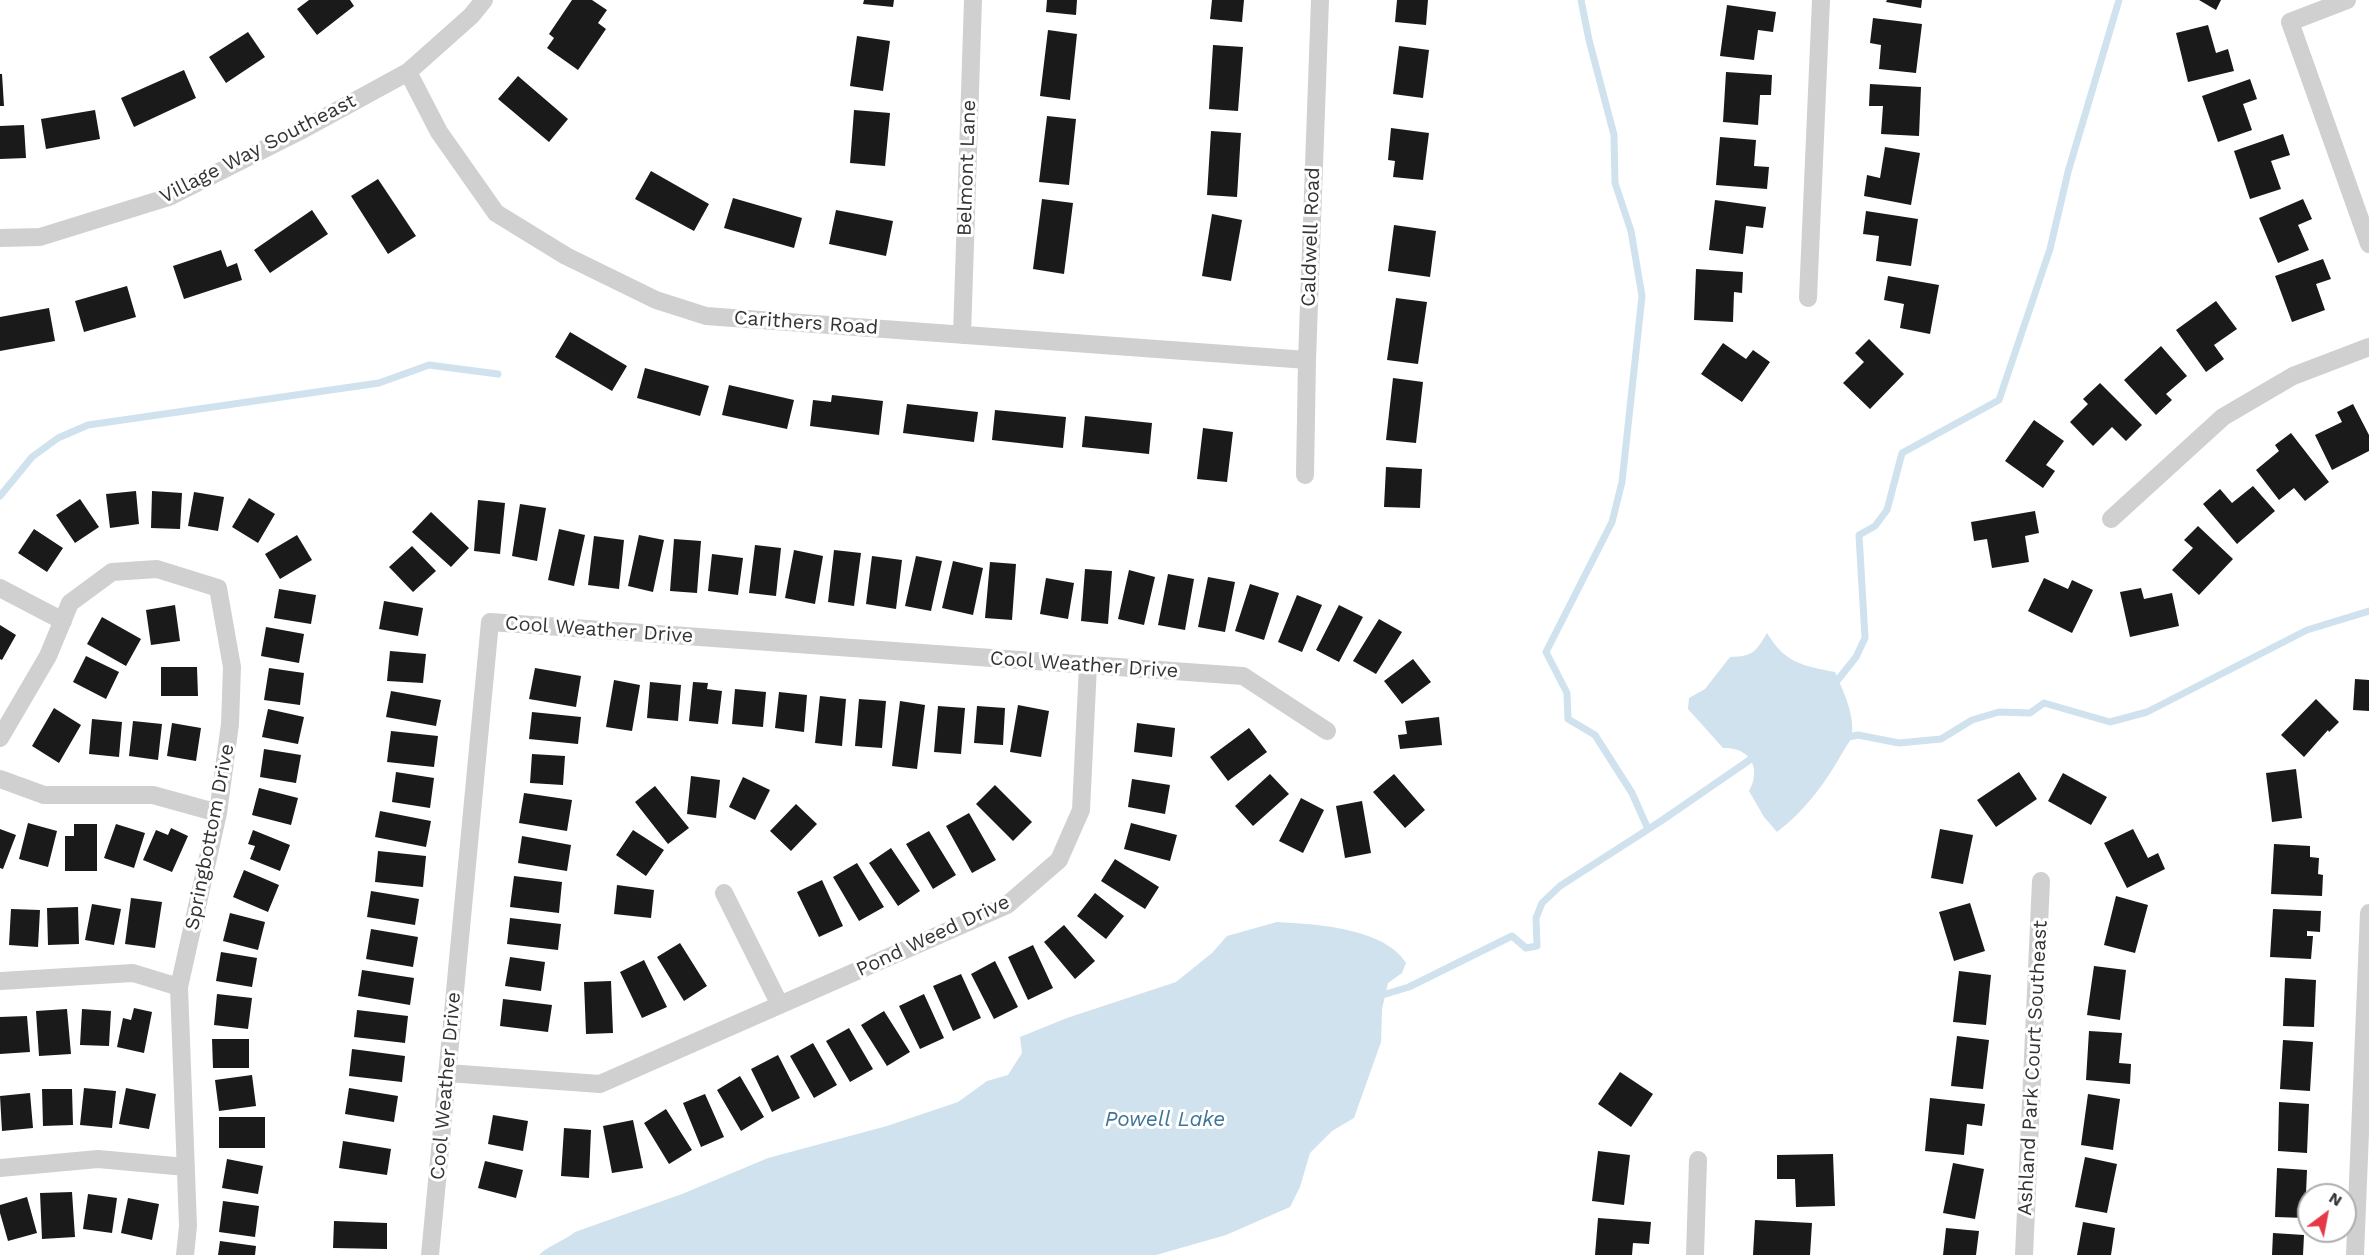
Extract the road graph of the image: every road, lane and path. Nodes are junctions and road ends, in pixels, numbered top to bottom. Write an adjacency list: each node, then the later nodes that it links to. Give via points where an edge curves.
1 (484, 0): 6 (street, Village Way Southeast)
2 (973, 0): 10 (street, Belmont Lane)
3 (1320, 0): 12 (street, Caldwell Road)
4 (1821, 0): 9 (street)
5 (2347, 0): 8 (street, via 2290,22)
6 (408, 72): 7 (street, Village Way Southeast, via 169,197 40,237); 10 (street, Carithers Road, via 439,132 496,213 566,256 656,300 706,316)
7 (0, 238)
8 (2369, 244)
9 (1808, 298)
10 (962, 335): 12 (street, Carithers Road)
11 (2369, 347): 14 (street, via 2293,376 2223,417)
12 (1307, 360): 13 (street, Caldwell Road)
13 (1305, 475)
14 (2111, 519)
15 (0, 588): 16 (street)
16 (63, 621): 19 (street, Springbottom Drive, via 48,656); 21 (street, Springbottom Drive, via 70,603 112,572 157,569 218,588 232,666 230,724)
17 (1088, 665): 18 (street, Cool Weather Drive, via 1244,676); 27 (street, Pond Weed Drive, via 1081,810 1059,860 1007,905); 28 (street, Cool Weather Drive, via 490,622)
18 (1327, 731)
19 (0, 738)
20 (0, 779): 21 (street, via 44,795 153,795)
21 (218, 813): 26 (street, Springbottom Drive)
22 (2042, 881): 35 (street, Ashland Park Court Southeast)
23 (724, 893): 27 (street)
24 (2369, 913): 36 (street)
25 (0, 981): 26 (street, via 133,973)
26 (179, 987): 30 (street, Springbottom Drive)
27 (780, 1005): 28 (street, Pond Weed Drive, via 600,1084)
28 (447, 1073): 33 (street, Cool Weather Drive)
29 (1698, 1160): 34 (street)
30 (186, 1167): 31 (street, via 98,1159); 32 (street, Springbottom Drive)
31 (0, 1168)
32 (185, 1255)
33 (430, 1255)
34 (1695, 1255)
35 (2024, 1255)
36 (2355, 1255)

